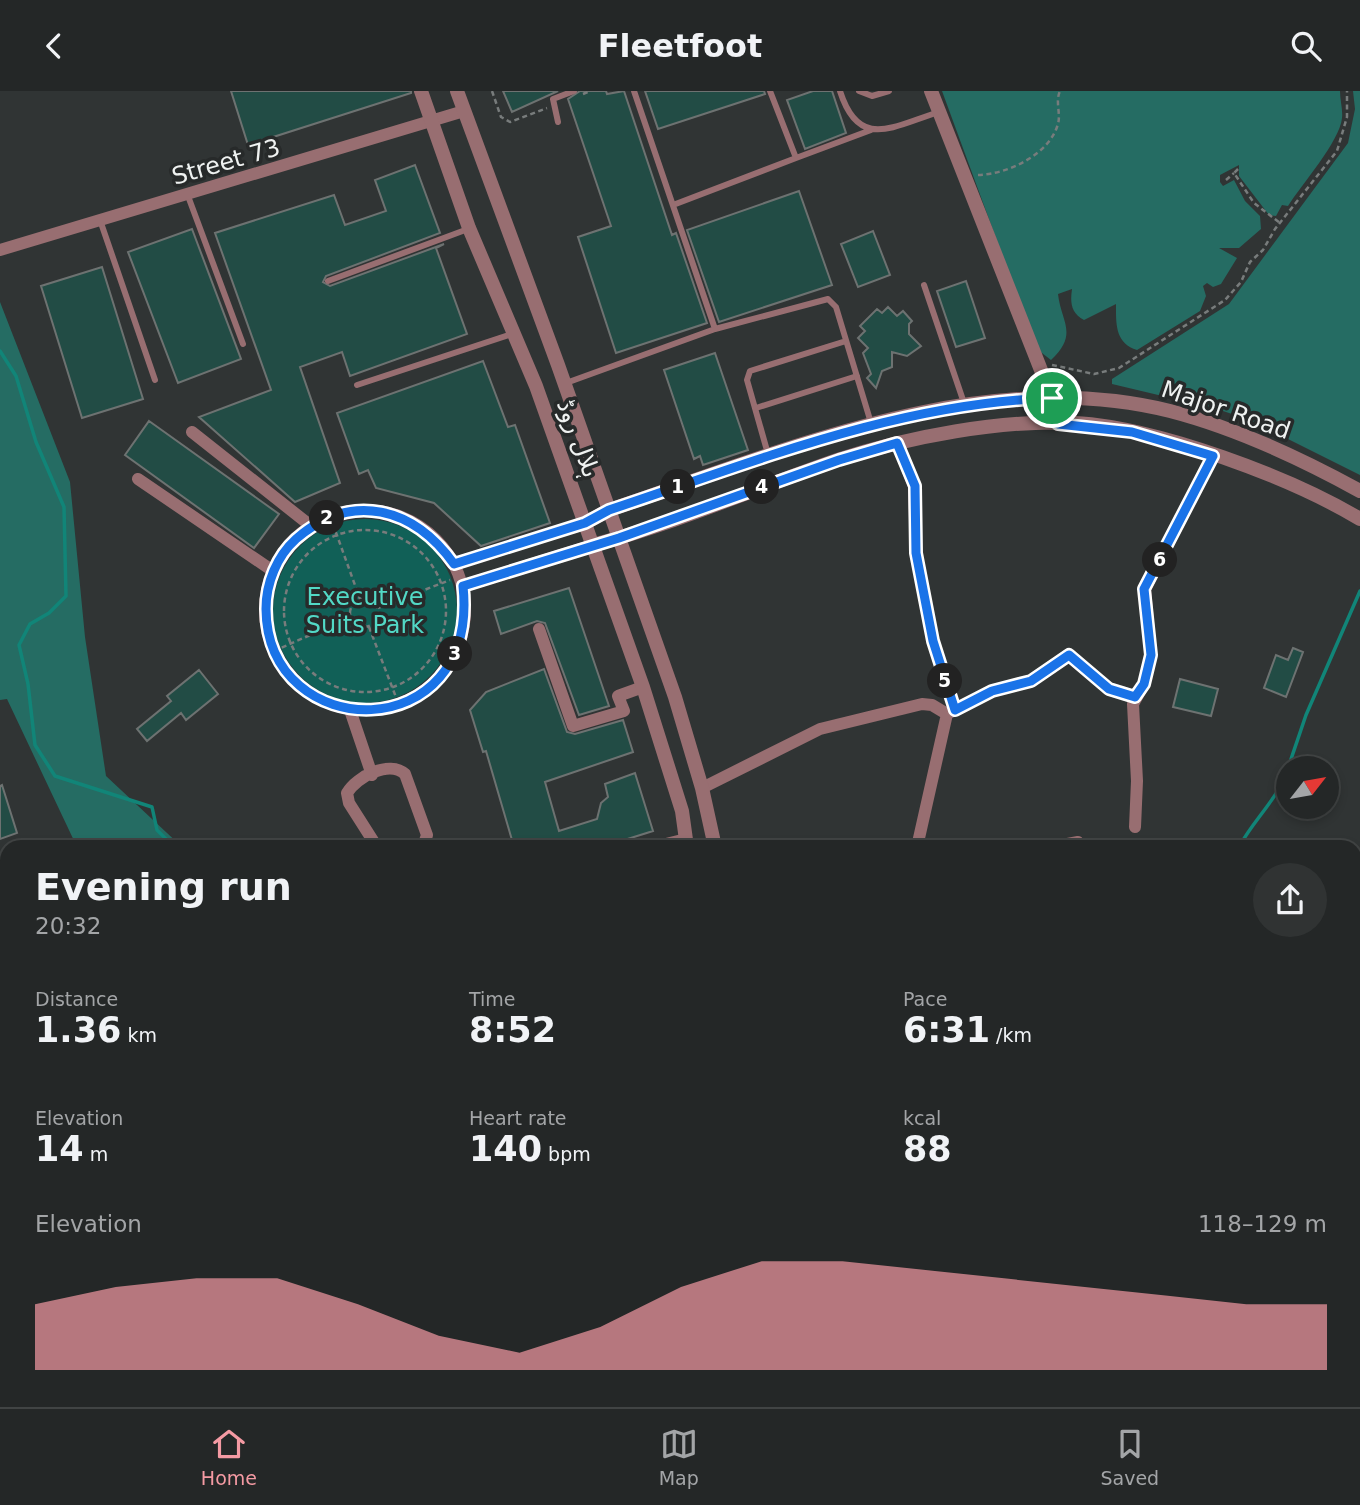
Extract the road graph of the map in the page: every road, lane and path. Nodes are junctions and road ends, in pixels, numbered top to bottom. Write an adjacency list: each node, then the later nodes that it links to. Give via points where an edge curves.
1 (421, 91): 17 (street, ہلال روڈ)
2 (457, 91): 15 (street, ہلال روڈ)
3 (492, 91): 14 (path, via 501,117 510,122)
4 (590, 91): 13 (path)
5 (634, 91): 26 (lane)
6 (769, 91): 20 (lane)
7 (840, 91): 19 (lane, via 853,120)
8 (859, 91): 9 (lane, via 872,96)
9 (889, 91)
10 (931, 91): 16 (street)
11 (1060, 91): 23 (path, via 1057,126 1038,152 1002,171)
12 (1347, 91): 28 (path, via 1347,117 1337,151)
13 (576, 93): 18 (lane, via 553,99)
14 (556, 104)
15 (464, 111): 17 (street, Street 73); 40 (street, ہلال روڈ)
16 (939, 112): 19 (lane); 23 (street)
17 (431, 123): 25 (street, Street 73); 29 (street, ہلال روڈ)
18 (558, 123)
19 (871, 130): 20 (lane)
20 (796, 158): 26 (lane)
21 (1238, 169): 22 (path)
22 (1234, 173): 24 (path); 28 (path, via 1254,203)
23 (963, 174): 37 (street)
24 (1226, 180)
25 (187, 196): 27 (street, Street 73); 36 (lane)
26 (673, 205): 33 (lane)
27 (100, 220): 30 (street, Street 73); 39 (lane)
28 (1280, 223): 37 (path, via 1226,300 1123,366 1085,374)
29 (470, 228): 31 (lane); 34 (street, ہلال روڈ)
30 (0, 250)
31 (328, 281)
32 (924, 285): 43 (lane)
33 (715, 329): 35 (lane, via 823,298 836,307); 40 (lane)
34 (515, 333): 41 (lane); 58 (street, ہلال روڈ)
35 (846, 341): 38 (lane); 44 (lane, via 750,371 747,380)
36 (243, 344)
37 (1035, 357): 42 (street)
38 (857, 376): 44 (lane); 46 (lane)
39 (155, 380)
40 (564, 383): 55 (street, ہلال روڈ)
41 (357, 384)
42 (1052, 398): 43 (street, Major Road); 45 (street); 51 (street, Major Road, via 1169,411 1231,431)
43 (964, 405): 46 (street, Major Road)
44 (756, 408): 49 (lane)
45 (1058, 424): 48 (street, Major Road, via 932,435); 50 (street, Major Road, via 1132,432)
46 (872, 425): 49 (street, Major Road)
47 (192, 432): 59 (street)
48 (897, 443): 61 (street, Major Road); 78 (street, via 915,486 916,553)
49 (769, 455): 55 (street, Major Road)
50 (1213, 456): 54 (street, Major Road); 75 (street, via 1144,589 1151,655 1144,684)
51 (1332, 476): 53 (street, Major Road); 54 (street)
52 (138, 479): 63 (street)
53 (1360, 491)
54 (1323, 497): 57 (street, Major Road)
55 (609, 510): 58 (street, Major Road); 61 (street, ہلال روڈ)
56 (330, 516): 59 (street); 60 (path); 64 (street, via 358,510 414,523 437,541)
57 (1360, 519)
58 (585, 523): 62 (street, ہلال روڈ); 64 (street)
59 (311, 526): 63 (street, via 288,546)
60 (337, 535): 65 (path, via 362,530 399,538 429,561); 66 (path); 71 (path, via 317,545 290,579 284,600)
61 (619, 538): 62 (street, Major Road); 80 (street, ہلال روڈ)
62 (593, 545): 64 (street); 73 (street, ہلال روڈ)
63 (273, 571): 72 (street, via 266,597 266,625)
64 (459, 576): 65 (path); 76 (street, via 466,615 460,644 446,670 425,691)
65 (441, 584): 67 (path); 74 (path, via 446,609 443,634 432,657 415,675)
66 (360, 600): 67 (path, via 371,601); 68 (path, via 352,607)
67 (378, 608): 69 (path, via 378,619)
68 (351, 617): 69 (path, via 358,626); 71 (path)
69 (369, 627): 74 (path)
70 (539, 629): 73 (street, via 573,726 624,711 618,696)
71 (291, 643): 72 (path); 74 (path, via 304,664 322,680 356,691)
72 (274, 651): 77 (street, via 304,690)
73 (643, 687): 84 (street, ہلال روڈ, via 675,786)
74 (392, 688): 76 (path)
75 (1135, 697): 78 (street, via 1109,689 1069,655 1031,681 992,691); 81 (street)
76 (399, 705): 77 (street, via 375,711)
77 (350, 710): 79 (street)
78 (951, 712): 80 (street, via 922,705 831,725); 86 (street)
79 (372, 775): 82 (street, via 352,785 347,793); 83 (street, via 389,766 405,774)
80 (702, 788): 85 (street, ہلال روڈ)
81 (1135, 827)
82 (373, 840)
83 (425, 840)
84 (686, 840)
85 (713, 840)
86 (919, 840)

